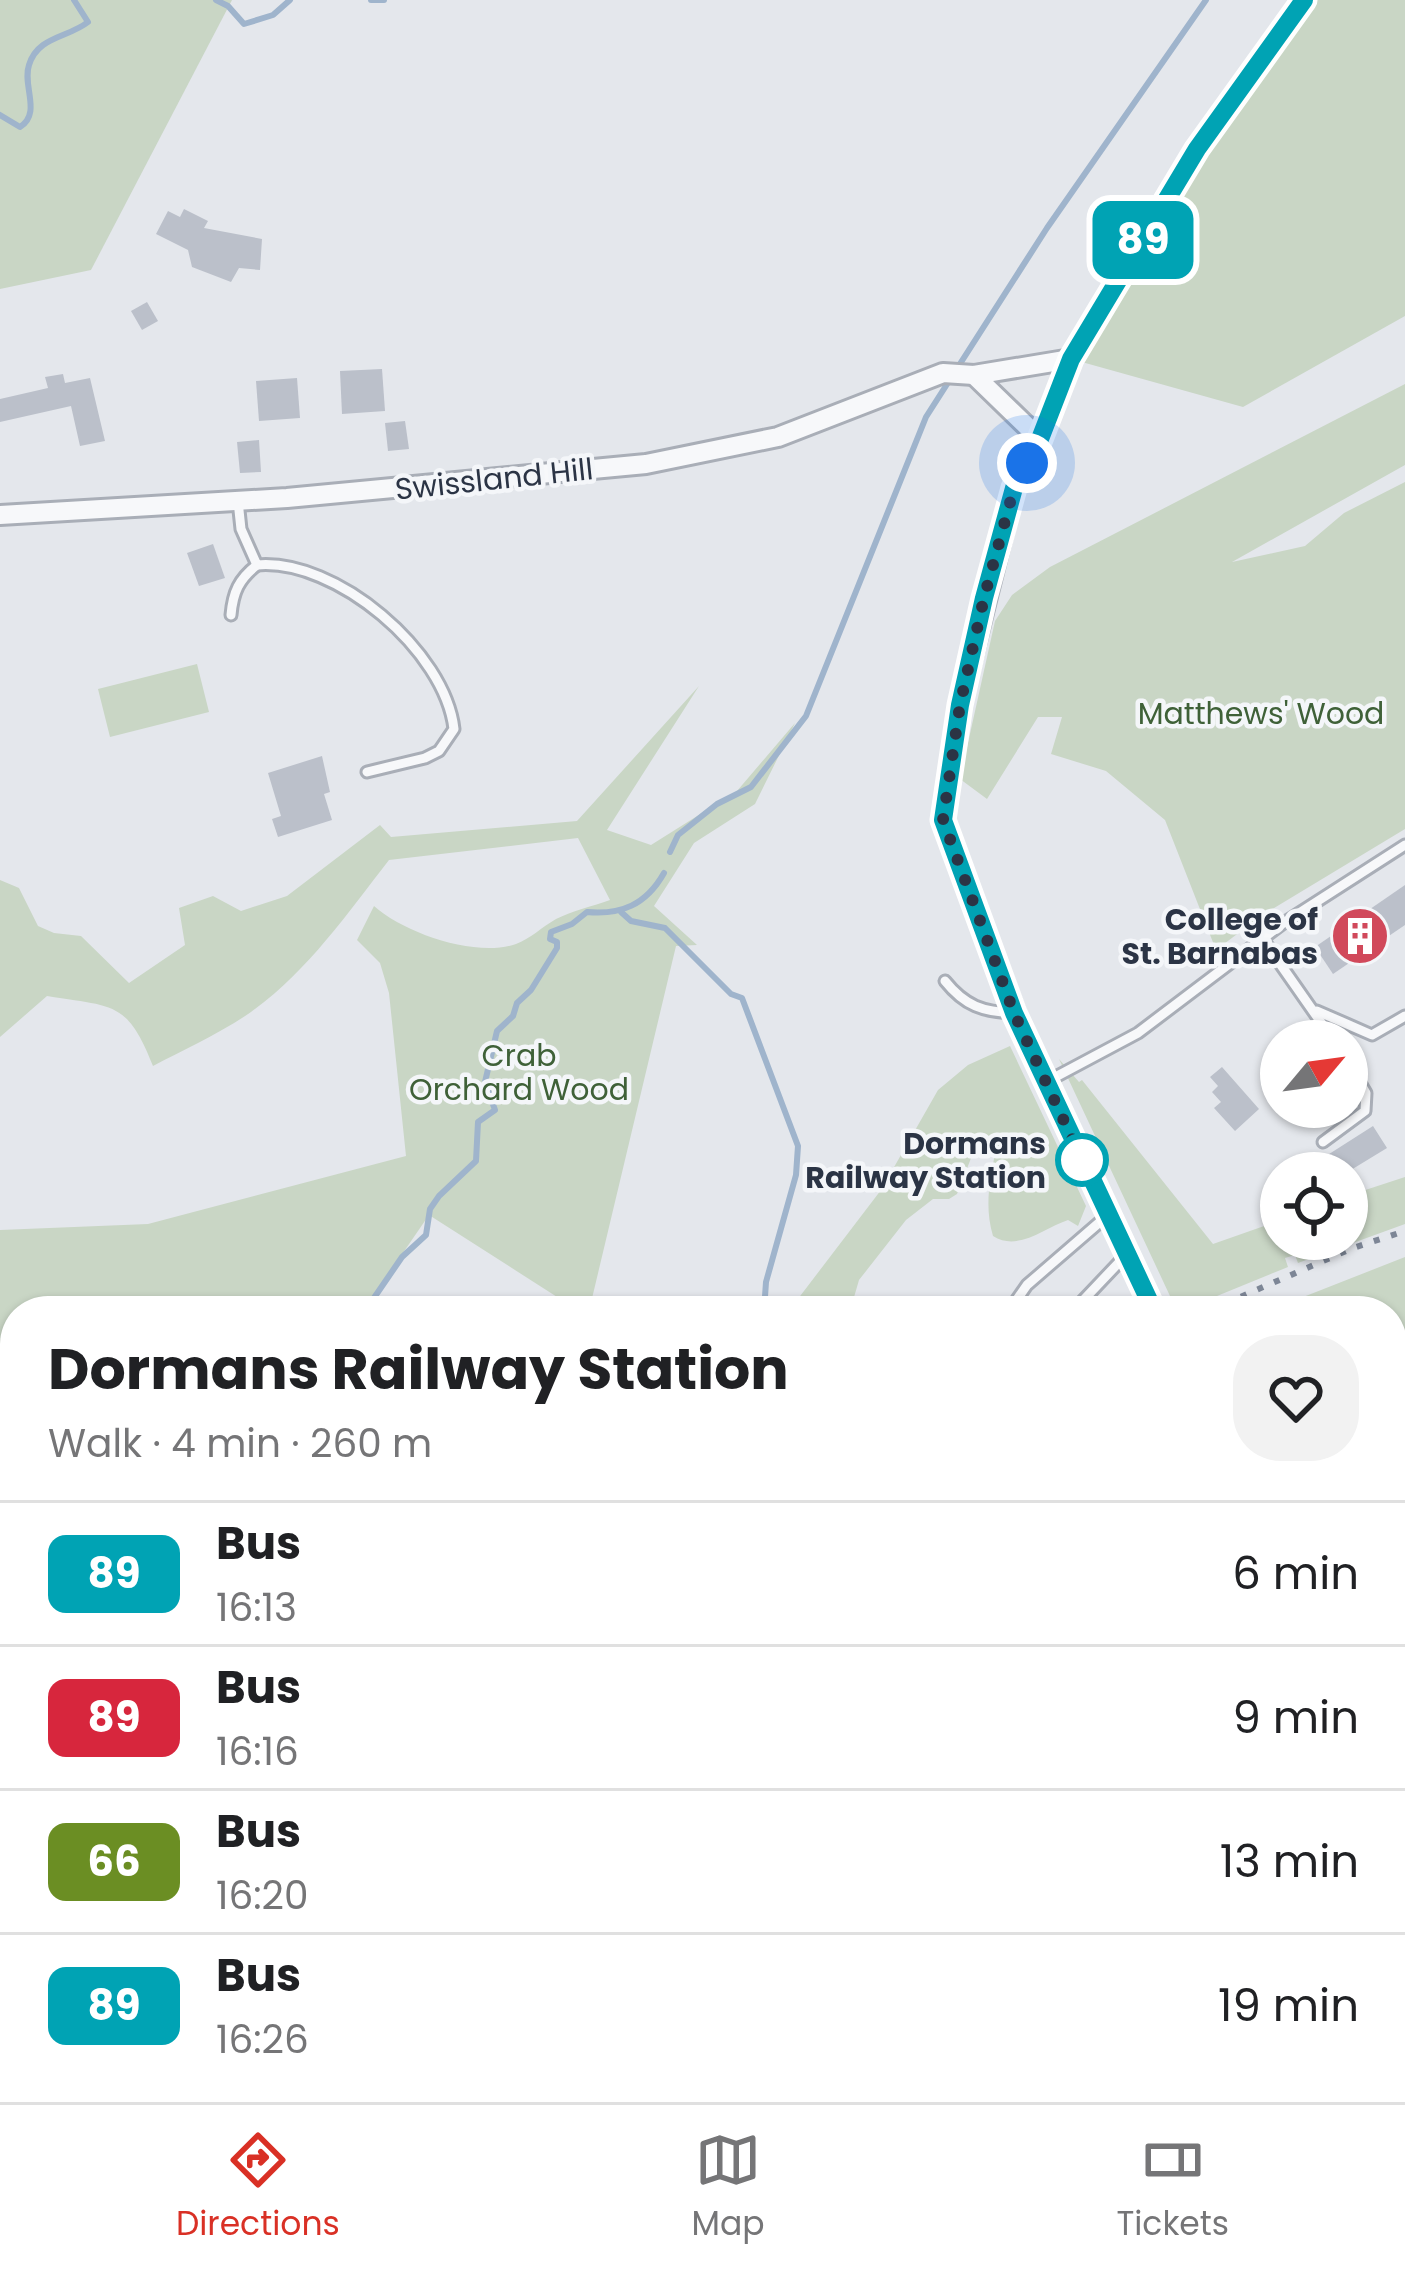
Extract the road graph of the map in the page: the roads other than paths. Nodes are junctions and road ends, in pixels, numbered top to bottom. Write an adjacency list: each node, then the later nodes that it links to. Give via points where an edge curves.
1 (1304, 0): 2 (street, via 1197,149)
2 (1071, 359): 3 (street, Swissland Hill); 4 (street)
3 (974, 375): 4 (street); 5 (street, Swissland Hill, via 943,373 778,437 646,464)
4 (1040, 439): 14 (street, via 1014,488 984,598 943,820)
5 (238, 501): 6 (street, Swissland Hill); 7 (lane)
6 (0, 515)
7 (257, 565): 8 (lane, via 233,595); 9 (lane, via 314,572 347,592 400,634 448,697 454,730 439,751)
8 (231, 614)
9 (367, 772)
10 (1405, 845): 11 (lane)
11 (1262, 938): 13 (lane); 17 (lane, via 1138,1034)
12 (945, 981): 14 (lane, via 981,1010)
13 (1312, 1009): 15 (lane, via 1372,1035); 16 (lane)
14 (1014, 1013): 17 (street)
15 (1405, 1016)
16 (1320, 1020)
17 (1046, 1082): 20 (street)
18 (1342, 1128): 19 (lane)
19 (1323, 1142)
20 (1108, 1215): 21 (street); 22 (lane)
21 (1126, 1255): 23 (lane); 24 (street)
22 (1020, 1296)
23 (1087, 1296)
24 (1147, 1296)

